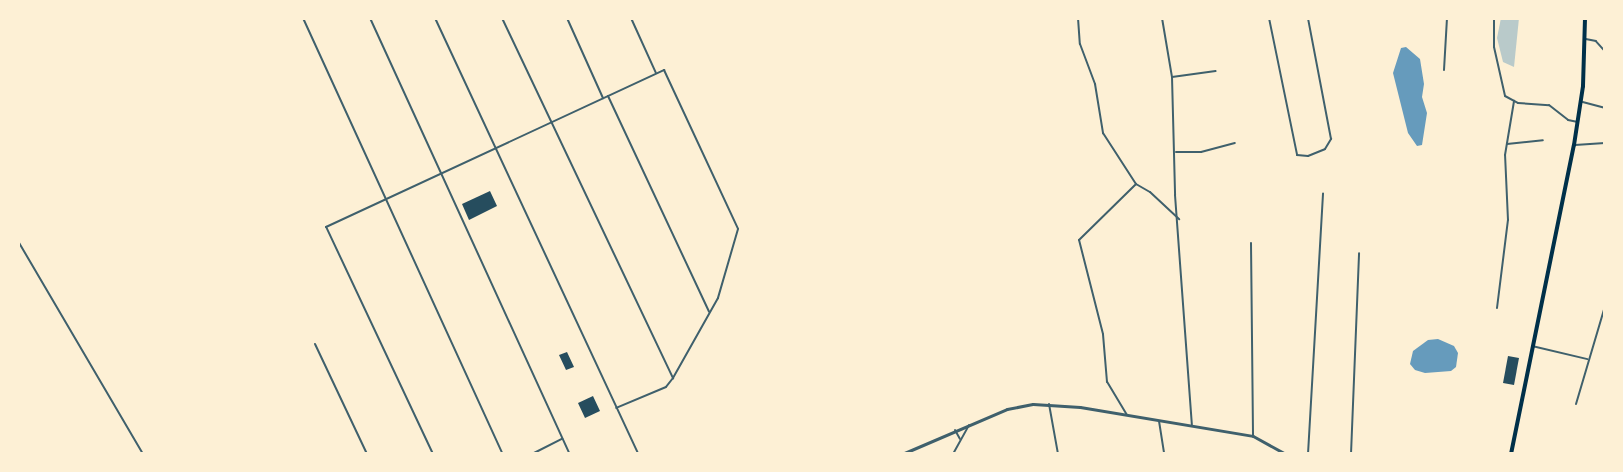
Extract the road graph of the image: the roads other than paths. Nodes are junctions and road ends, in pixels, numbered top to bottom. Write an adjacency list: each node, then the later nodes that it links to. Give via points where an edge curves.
1 (303, 18): 37 (street)
2 (370, 18): 34 (street)
3 (435, 18): 32 (street)
4 (502, 18): 25 (street)
5 (567, 18): 21 (street)
6 (631, 18): 18 (street)
7 (1078, 18): 35 (street, via 1080,44 1095,84 1103,133)
8 (1162, 18): 19 (street)
9 (1269, 18): 10 (street, via 1297,155 1314,155 1331,139)
10 (1308, 18)
11 (1447, 18): 16 (street)
12 (1494, 18): 23 (street, via 1500,88)
13 (1585, 18): 14 (main road)
14 (1586, 39): 15 (lane, via 1596,40); 22 (main road)
15 (1605, 51)
16 (1444, 70)
17 (1216, 71): 19 (street)
18 (656, 73): 20 (street); 44 (street, via 664,70 738,229 718,298)
19 (1172, 77): 33 (street)
20 (608, 96): 21 (street); 44 (street)
21 (603, 98): 25 (street)
22 (1581, 100): 24 (lane); 26 (main road)
23 (1514, 101): 26 (street, via 1549,105); 30 (street)
24 (1605, 108)
25 (550, 122): 32 (street); 48 (street)
26 (1578, 122): 31 (main road)
27 (1542, 140): 30 (street)
28 (1235, 143): 33 (street, via 1201,152)
29 (1605, 143): 31 (street)
30 (1507, 144): 43 (street, via 1508,220)
31 (1574, 145): 46 (main road)
32 (495, 150): 34 (street); 51 (street)
33 (1176, 152): 38 (street)
34 (440, 175): 37 (street); 58 (street)
35 (1136, 184): 38 (street); 52 (street, via 1079,240 1103,334 1107,382)
36 (1323, 193): 72 (street)
37 (385, 200): 62 (street, via 326,227); 63 (street)
38 (1179, 219): 55 (street)
39 (18, 241): 60 (street)
40 (1251, 243): 57 (street)
41 (1359, 254): 73 (street)
42 (1605, 306): 47 (street)
43 (1497, 308)
44 (709, 312): 48 (street)
45 (315, 344): 61 (street)
46 (1532, 346): 47 (street); 74 (main road)
47 (1587, 359): 50 (street)
48 (673, 378): 51 (street, via 666,387)
49 (1049, 404): 52 (street); 54 (street, via 1016,406); 69 (street)
50 (1576, 404)
51 (616, 408): 66 (street)
52 (1127, 415): 53 (street)
53 (1159, 420): 55 (street); 70 (street)
54 (971, 423): 56 (street); 59 (street)
55 (1192, 424): 57 (street)
56 (955, 430): 59 (street); 67 (street)
57 (1253, 436): 71 (street)
58 (563, 439): 64 (street); 65 (street)
59 (960, 439): 68 (street)
60 (143, 454)
61 (367, 454)
62 (433, 454)
63 (503, 454)
64 (532, 454)
65 (570, 454)
66 (638, 454)
67 (902, 454)
68 (953, 454)
69 (1058, 454)
70 (1164, 454)
71 (1286, 454)
72 (1308, 454)
73 (1351, 454)
74 (1510, 454)

